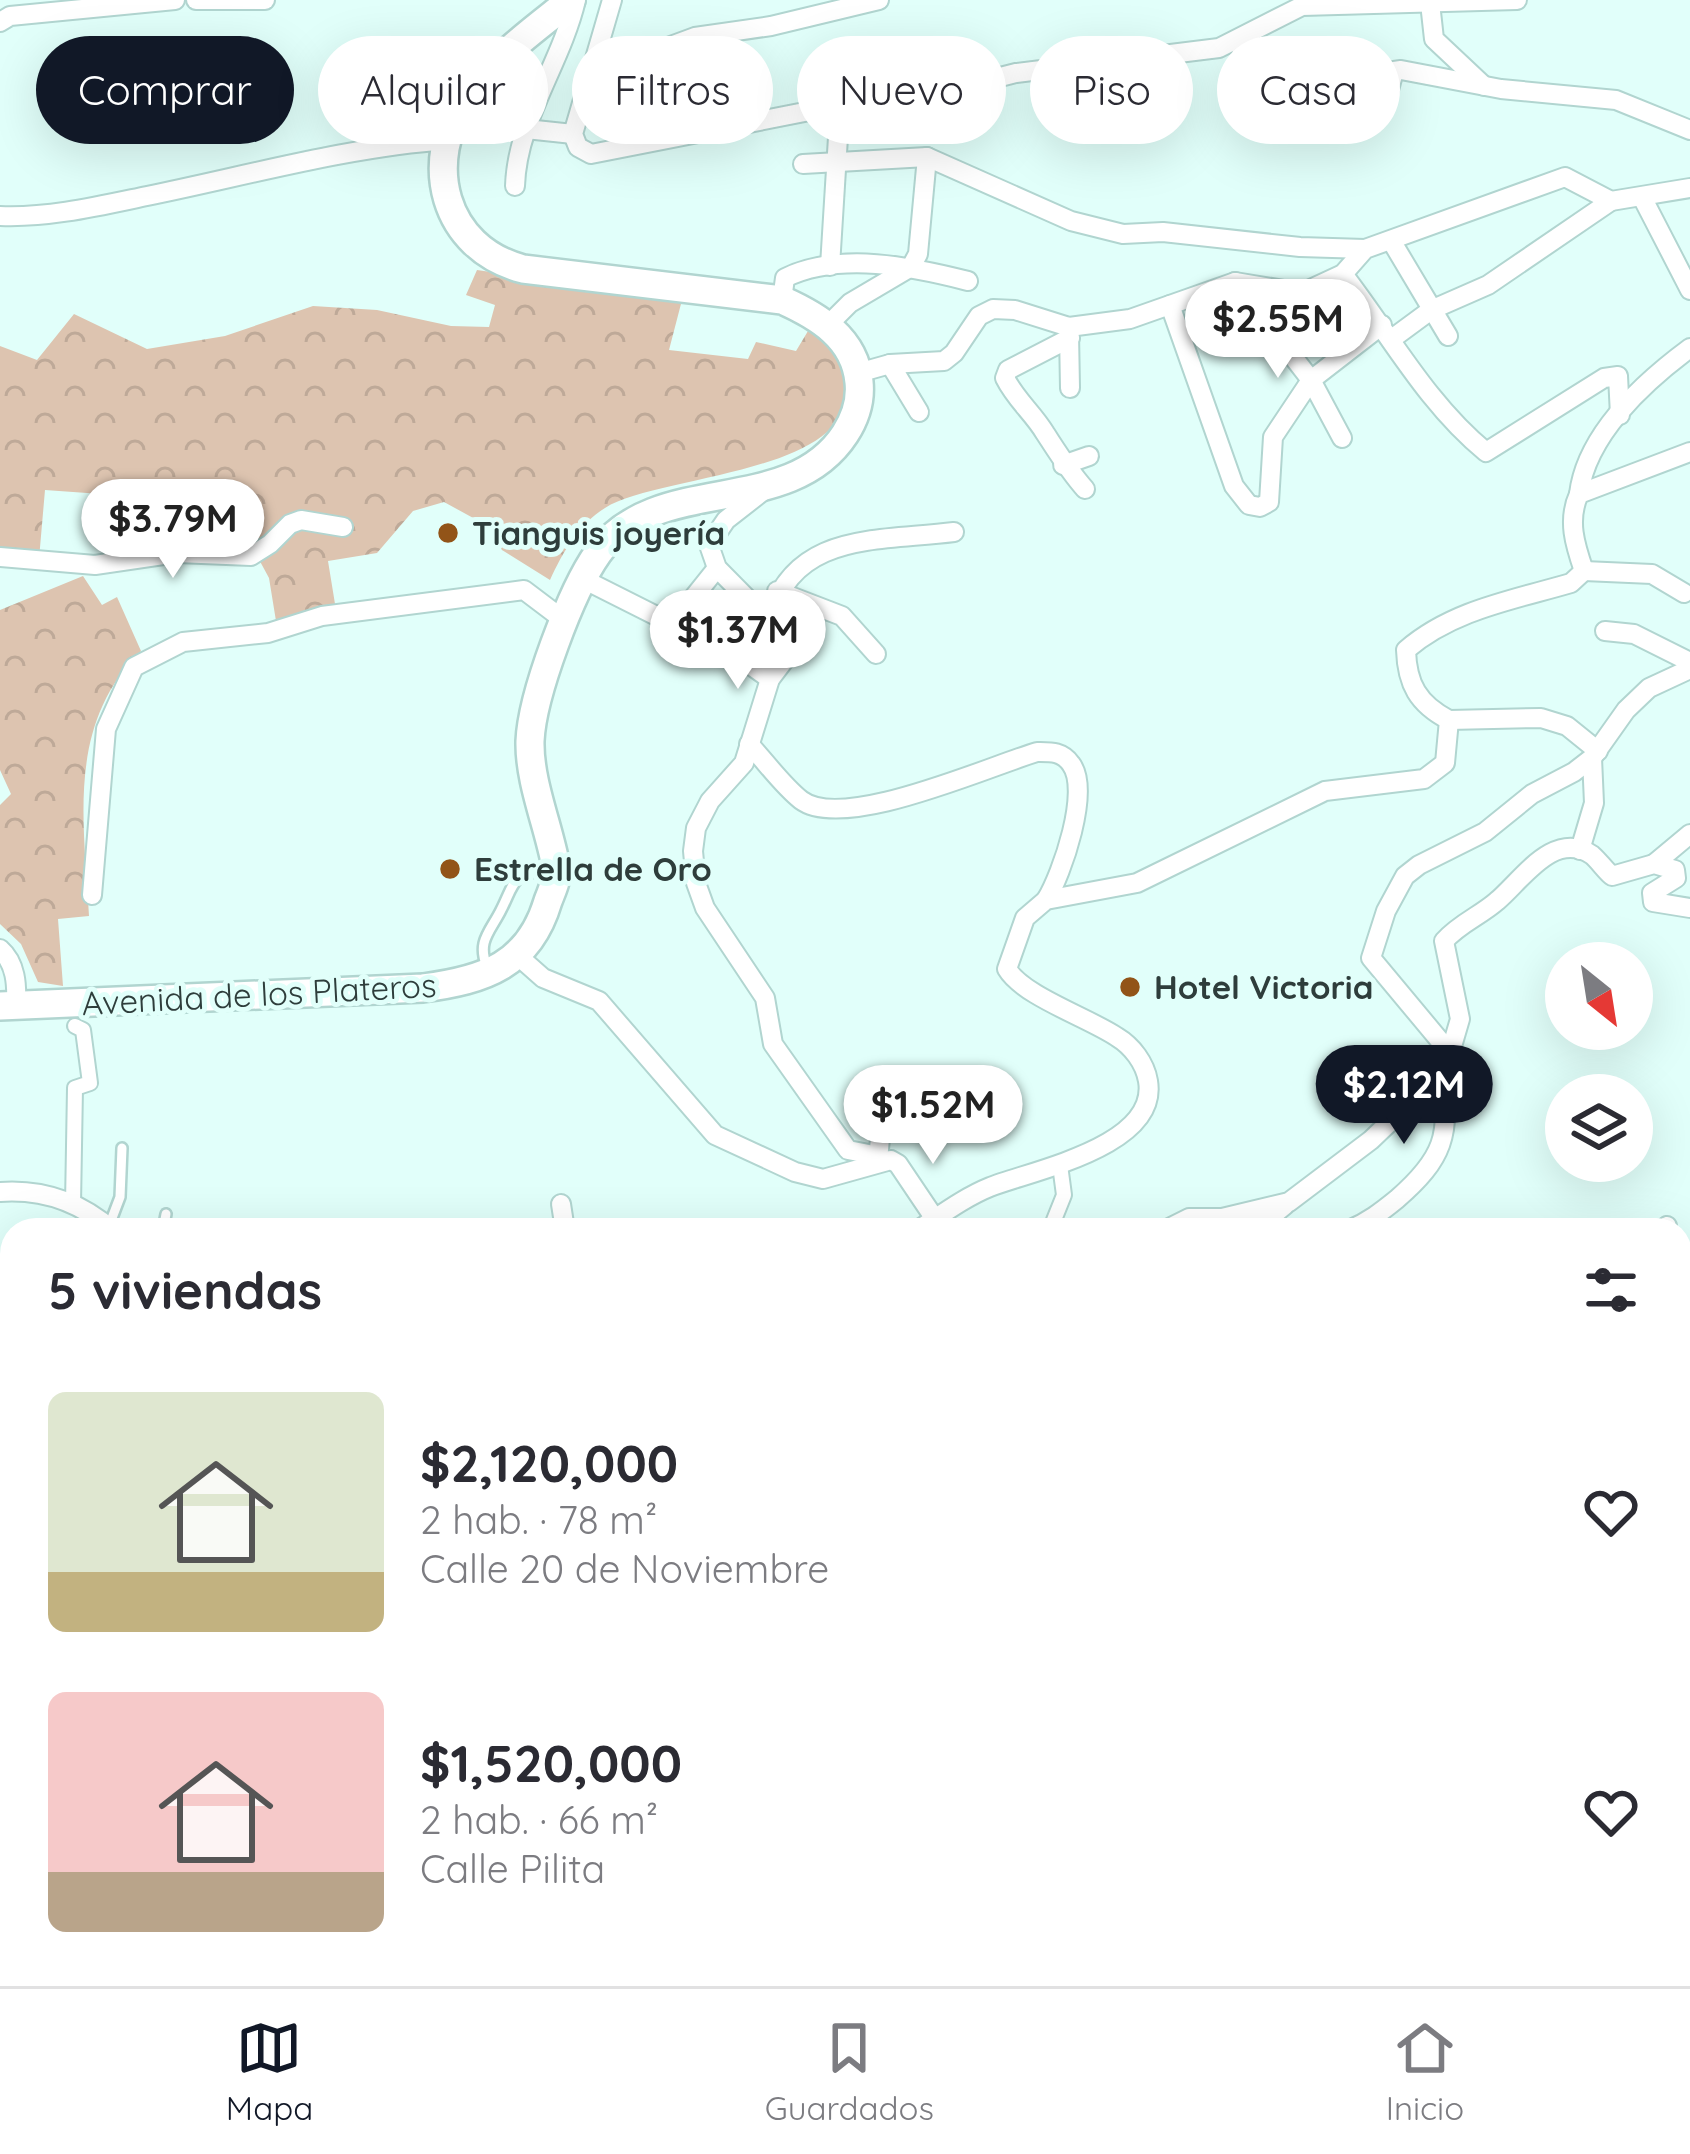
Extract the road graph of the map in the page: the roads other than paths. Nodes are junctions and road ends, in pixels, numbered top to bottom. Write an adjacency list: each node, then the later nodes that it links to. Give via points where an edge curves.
1 (175, 0): 10 (street)
2 (196, 0): 3 (street)
3 (265, 0)
4 (573, 0): 12 (main road); 19 (street)
5 (612, 0): 13 (street)
6 (838, 0): 11 (street)
7 (879, 0): 11 (street)
8 (1517, 0): 9 (street)
9 (1430, 3): 15 (street, via 1302,6); 20 (street, via 1434,39)
10 (6, 13)
11 (809, 16): 14 (street)
12 (532, 36)
13 (602, 36)
14 (705, 36)
15 (1248, 36)
16 (1217, 46): 18 (street)
17 (1400, 70): 20 (street)
18 (1006, 76)
19 (548, 78)
20 (1484, 86): 21 (street, via 1616,100)
21 (1690, 130)
22 (422, 144): 35 (street, via 93,207)
23 (448, 144): 43 (main road, via 448,204 473,244 499,263 564,276)
24 (522, 144): 31 (street)
25 (577, 144): 26 (street, via 591,154)
26 (642, 144)
27 (837, 144): 29 (street)
28 (927, 157): 29 (street); 37 (street, via 1071,221 1123,234); 39 (street)
29 (836, 163): 30 (street); 38 (street)
30 (803, 164)
31 (515, 186)
32 (1690, 188): 33 (street)
33 (1642, 197): 34 (street); 44 (street)
34 (1611, 201): 36 (street, via 1565,177); 46 (street, via 1488,285)
35 (0, 216)
36 (1392, 242): 37 (street); 46 (street)
37 (1365, 249): 40 (street)
38 (830, 266): 39 (street); 43 (street)
39 (911, 267): 41 (street); 47 (street)
40 (1343, 274): 42 (street, via 1302,293); 48 (street)
41 (968, 280)
42 (1235, 282): 45 (street); 55 (street)
43 (783, 289): 47 (main road)
44 (1690, 290)
45 (1170, 305): 49 (street); 55 (street, via 1234,486 1249,506 1269,502 1273,437)
46 (1431, 310): 48 (street); 50 (street)
47 (828, 325): 53 (main road)
48 (1388, 331): 55 (street); 57 (street, via 1428,396 1486,452 1604,378 1618,376)
49 (1069, 332): 52 (street, via 992,309 944,361); 54 (street); 61 (street, via 1005,378)
50 (1448, 336)
51 (1690, 348): 57 (street)
52 (890, 364): 53 (street); 56 (street)
53 (858, 373): 62 (main road, via 859,405 833,451)
54 (1069, 379)
55 (1311, 380): 58 (street)
56 (919, 412)
57 (1620, 415): 64 (street, via 1587,460)
58 (1342, 438)
59 (1690, 452): 64 (street)
60 (1089, 456): 61 (street)
61 (1063, 465): 63 (street)
62 (767, 488): 68 (street, via 709,545); 70 (main road, via 680,504 628,524 597,554)
63 (1084, 489)
64 (1579, 494): 69 (street, via 1573,526)
65 (343, 527): 67 (street, via 302,520 250,556 177,553 95,565)
66 (954, 532): 71 (street, via 832,548 810,556)
67 (0, 557)
68 (717, 568): 74 (street); 75 (street)
69 (1584, 571): 72 (street, via 1652,574); 80 (street, via 1571,583 1460,615 1406,650 1407,678 1426,708)
70 (585, 580): 73 (main road); 75 (street)
71 (777, 591): 74 (street); 77 (street, via 842,616)
72 (1684, 593)
73 (565, 621): 86 (main road, via 530,746); 88 (street, via 524,590 183,642 134,668 106,729)
74 (768, 622): 79 (street, via 792,650)
75 (673, 623): 79 (street)
76 (1605, 631): 78 (street, via 1634,634)
77 (876, 654)
78 (1690, 666): 82 (street, via 1649,688)
79 (770, 679): 81 (street)
80 (1449, 720): 82 (street, via 1541,718 1568,726); 87 (street, via 1445,763 1424,779 1324,791 1137,883)
81 (749, 744): 87 (street, via 802,801 846,811 1037,752 1059,753 1080,784); 98 (street, via 696,828 696,883 765,998 772,1043 848,1150)
82 (1595, 755): 84 (street, via 1594,803); 95 (street, via 1485,832 1419,865 1386,911 1371,958 1430,1027)
83 (1690, 834): 85 (street)
84 (1580, 850): 85 (street, via 1612,876); 95 (street, via 1551,852 1444,941 1460,1019)
85 (1654, 864): 89 (street, via 1677,874 1652,893 1653,902)
86 (558, 874): 91 (main road, via 536,934); 92 (lane, via 533,872 506,892 483,939)
87 (1065, 885): 99 (street, via 1025,918 1008,958 1012,977 1121,1039 1143,1063 1150,1086 1137,1121)
88 (92, 895)
89 (1690, 908)
90 (0, 949): 93 (street, via 16,981)
91 (518, 956): 92 (main road, Avenida de los Plateros); 98 (street, via 543,978 599,1001 716,1135 824,1179)
92 (490, 971): 93 (main road, Avenida de los Plateros, via 423,988)
93 (8, 1006)
94 (75, 1026): 103 (street, via 83,1030 90,1083 75,1088)
95 (1444, 1067): 102 (street, via 1371,1140); 116 (street, via 1438,1156)
96 (879, 1084): 98 (street)
97 (122, 1148): 108 (lane)
98 (878, 1159): 111 (street, via 898,1164)
99 (1060, 1166): 105 (street); 113 (street, via 1064,1195)
100 (979, 1180): 105 (lane)
101 (0, 1192): 103 (street, via 33,1190)
102 (1289, 1202): 114 (street); 115 (street)
103 (73, 1204): 107 (street)
104 (561, 1204): 110 (street)
105 (960, 1204): 112 (street)
106 (166, 1214): 109 (lane)
107 (95, 1218)
108 (114, 1218)
109 (165, 1218)
110 (564, 1218)
111 (924, 1218)
112 (937, 1218)
113 (1055, 1218)
114 (1226, 1218)
115 (1270, 1218)
116 (1375, 1218)

